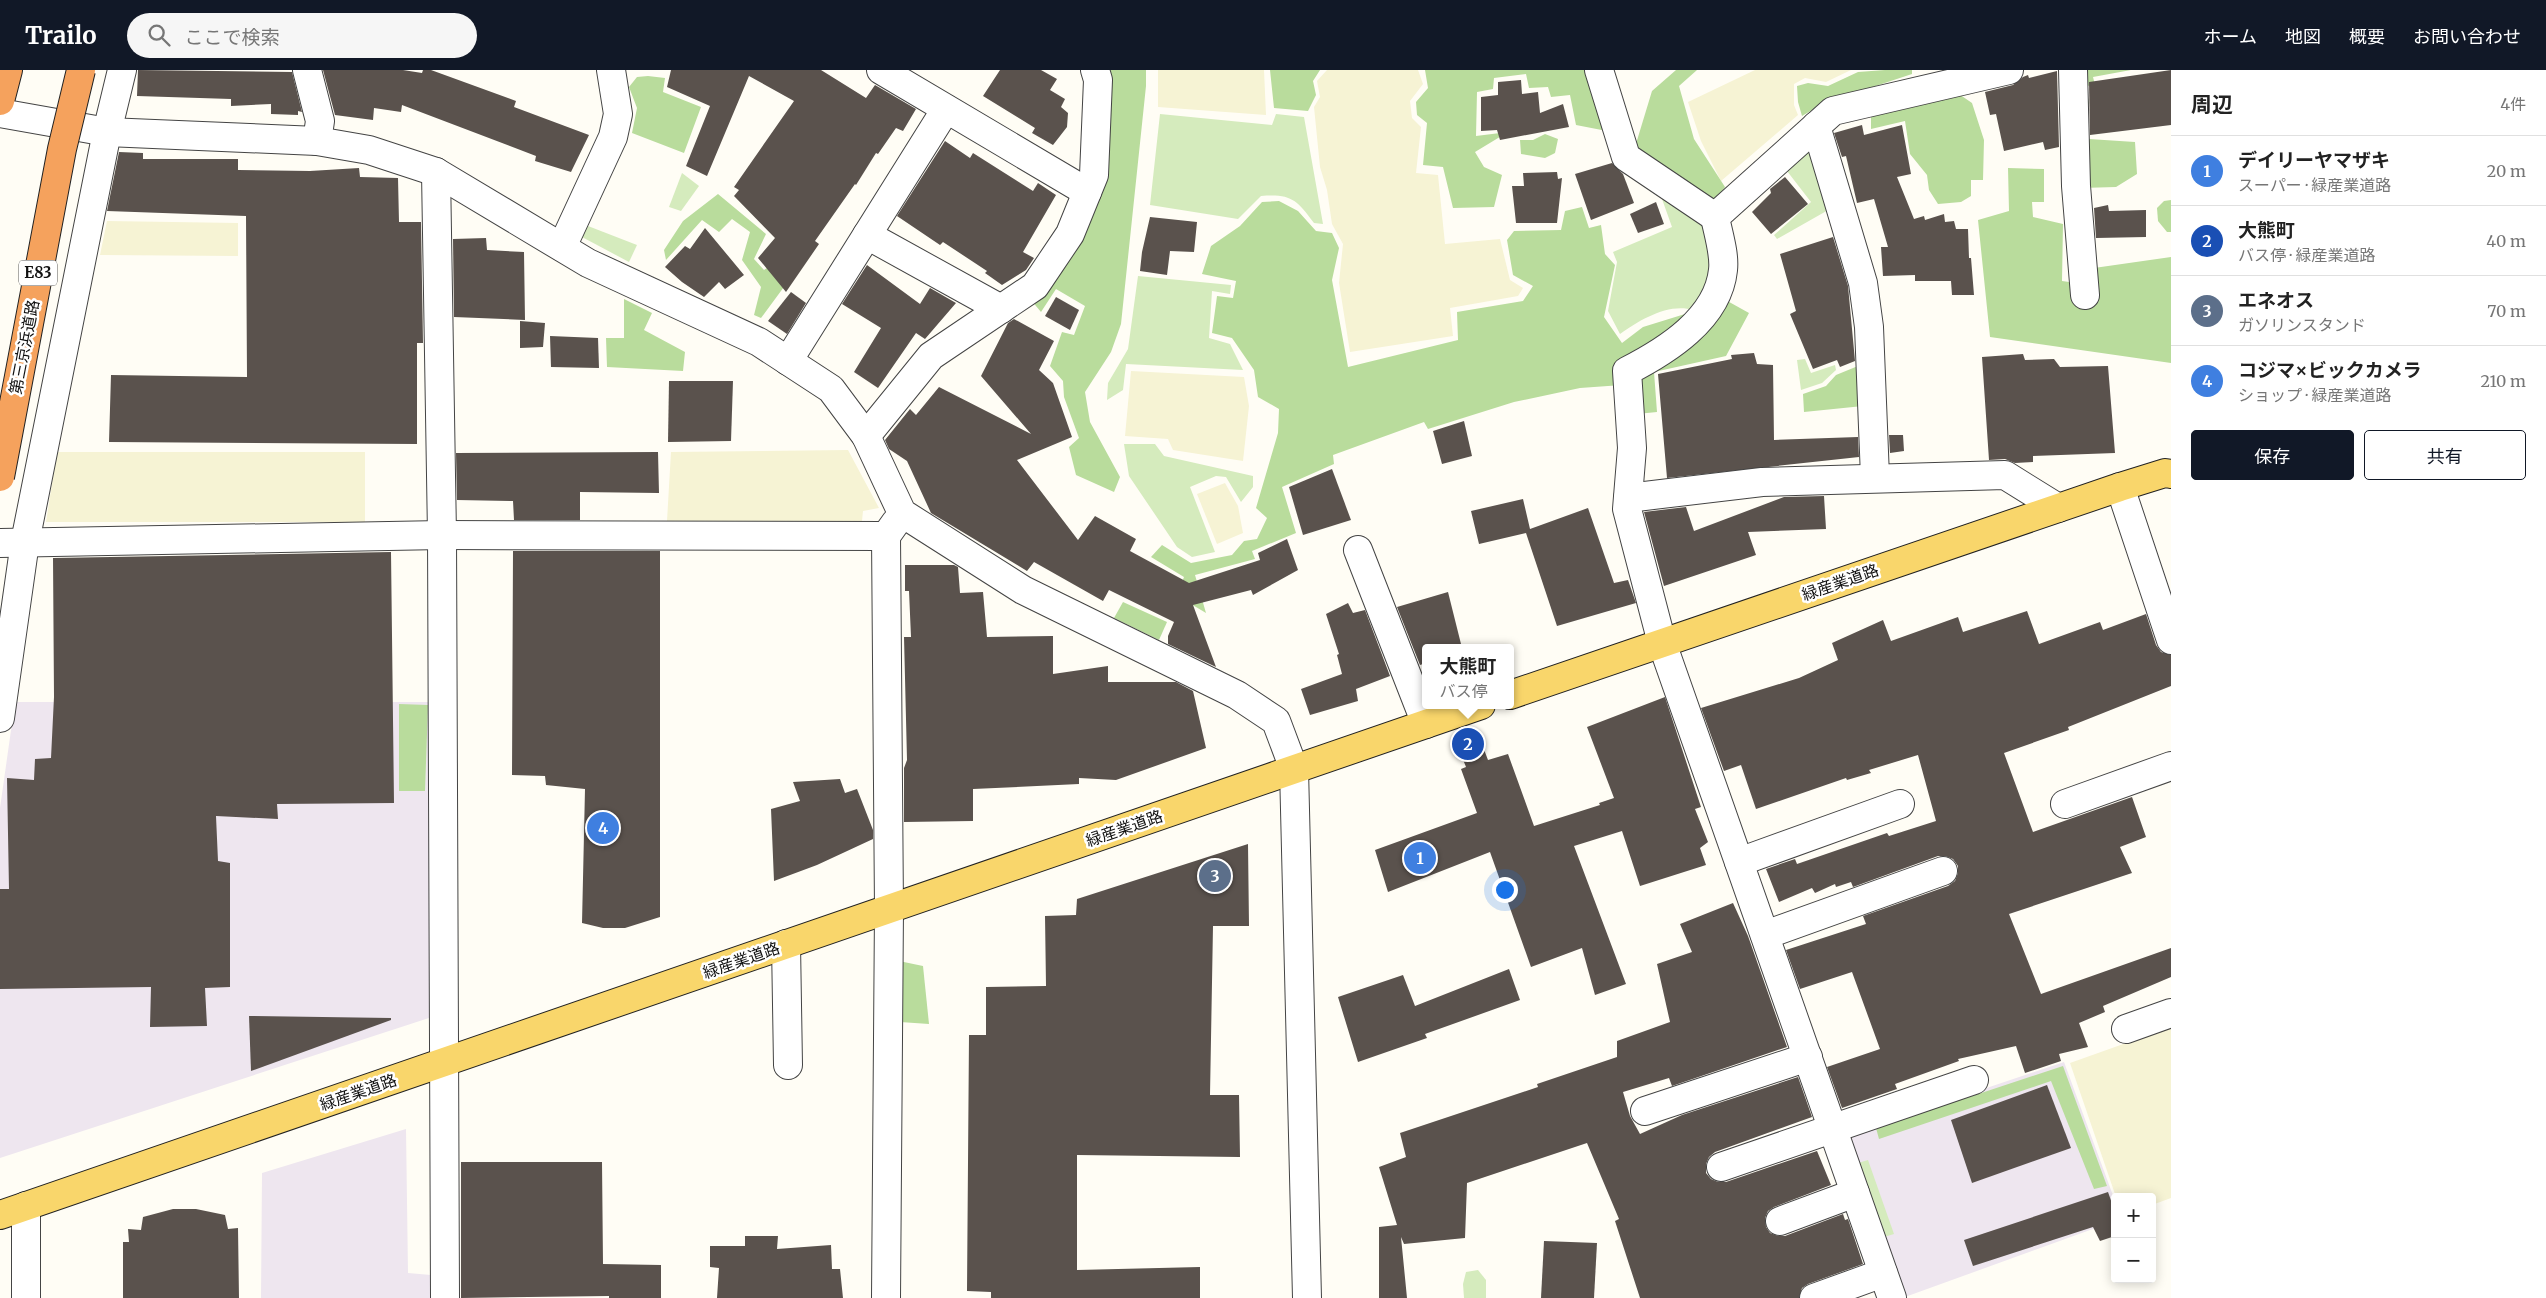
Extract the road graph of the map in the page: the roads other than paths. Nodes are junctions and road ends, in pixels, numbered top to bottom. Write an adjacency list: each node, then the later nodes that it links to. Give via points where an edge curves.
1 (8, 70): 11 (highway)
2 (81, 70): 27 (highway, 第三京浜道路 / E83, bridge, via 62,149)
3 (122, 70): 15 (street)
4 (307, 70): 16 (street, via 320,122)
5 (611, 70): 21 (street, via 618,114 613,137)
6 (882, 70): 12 (street)
7 (1095, 70): 18 (street, via 1098,80 1094,174)
8 (1599, 70): 19 (street, via 1626,157)
9 (2009, 70): 14 (street, via 1833,111)
10 (2073, 70): 22 (street, via 2076,186)
11 (0, 101)
12 (946, 109): 18 (street); 20 (street)
13 (0, 113): 15 (street)
14 (1816, 126): 19 (street); 28 (street, via 1863,283)
15 (107, 132): 16 (street); 35 (street)
16 (317, 141): 17 (street, via 368,150)
17 (436, 172): 21 (street); 33 (street)
18 (1087, 192): 23 (street, via 1070,234 1035,286)
19 (1715, 217): 30 (street, via 1723,269 1718,288 1705,311 1682,337 1660,355 1627,371 1632,448)
20 (867, 235): 23 (street); 24 (street)
21 (562, 248): 24 (street, via 759,342)
22 (2085, 295)
23 (1001, 309): 25 (street, via 931,356)
24 (788, 361): 25 (street, via 831,389)
25 (866, 436): 32 (street)
26 (2171, 474): 29 (main road, 緑産業道路)
27 (0, 477)
28 (1875, 477): 30 (street, via 1762,482); 31 (street, via 2005,475)
29 (2120, 487): 31 (main road, 緑産業道路); 37 (street)
30 (1628, 498): 38 (street, via 1626,509)
31 (2058, 508): 38 (main road, 緑産業道路)
32 (902, 513): 34 (street); 44 (street, via 1023,590 1237,695 1276,721)
33 (442, 536): 34 (street); 35 (street); 55 (street)
34 (886, 536): 49 (street)
35 (12, 543): 41 (street)
36 (1358, 550): 42 (street)
37 (2171, 640)
38 (1662, 643): 39 (main road, 緑産業道路); 47 (street)
39 (1514, 694)
40 (1469, 709): 42 (main road, 緑産業道路)
41 (0, 718)
42 (1426, 724): 44 (main road, 緑産業道路)
43 (2171, 766): 46 (street)
44 (1294, 769): 49 (main road, 緑産業道路); 69 (street)
45 (1884, 803): 47 (street)
46 (2065, 804)
47 (1739, 862): 50 (street)
48 (1943, 872): 50 (street)
49 (889, 909): 51 (main road, 緑産業道路); 68 (street)
50 (1765, 935): 54 (street)
51 (786, 944): 55 (main road, 緑産業道路); 56 (street)
52 (2171, 1013): 53 (street)
53 (2126, 1029)
54 (1808, 1057): 58 (street); 59 (street)
55 (445, 1062): 62 (main road, 緑産業道路); 67 (street)
56 (788, 1065)
57 (1974, 1080): 59 (street)
58 (1645, 1111)
59 (1833, 1130): 60 (street); 61 (street)
60 (1721, 1167)
61 (1856, 1193): 64 (street); 65 (street)
62 (26, 1206): 63 (main road, 緑産業道路); 66 (street)
63 (0, 1215)
64 (1780, 1221)
65 (1883, 1272): 70 (street); 71 (street)
66 (26, 1298)
67 (446, 1298)
68 (886, 1298)
69 (1307, 1298)
70 (1814, 1298)
71 (1892, 1298)

